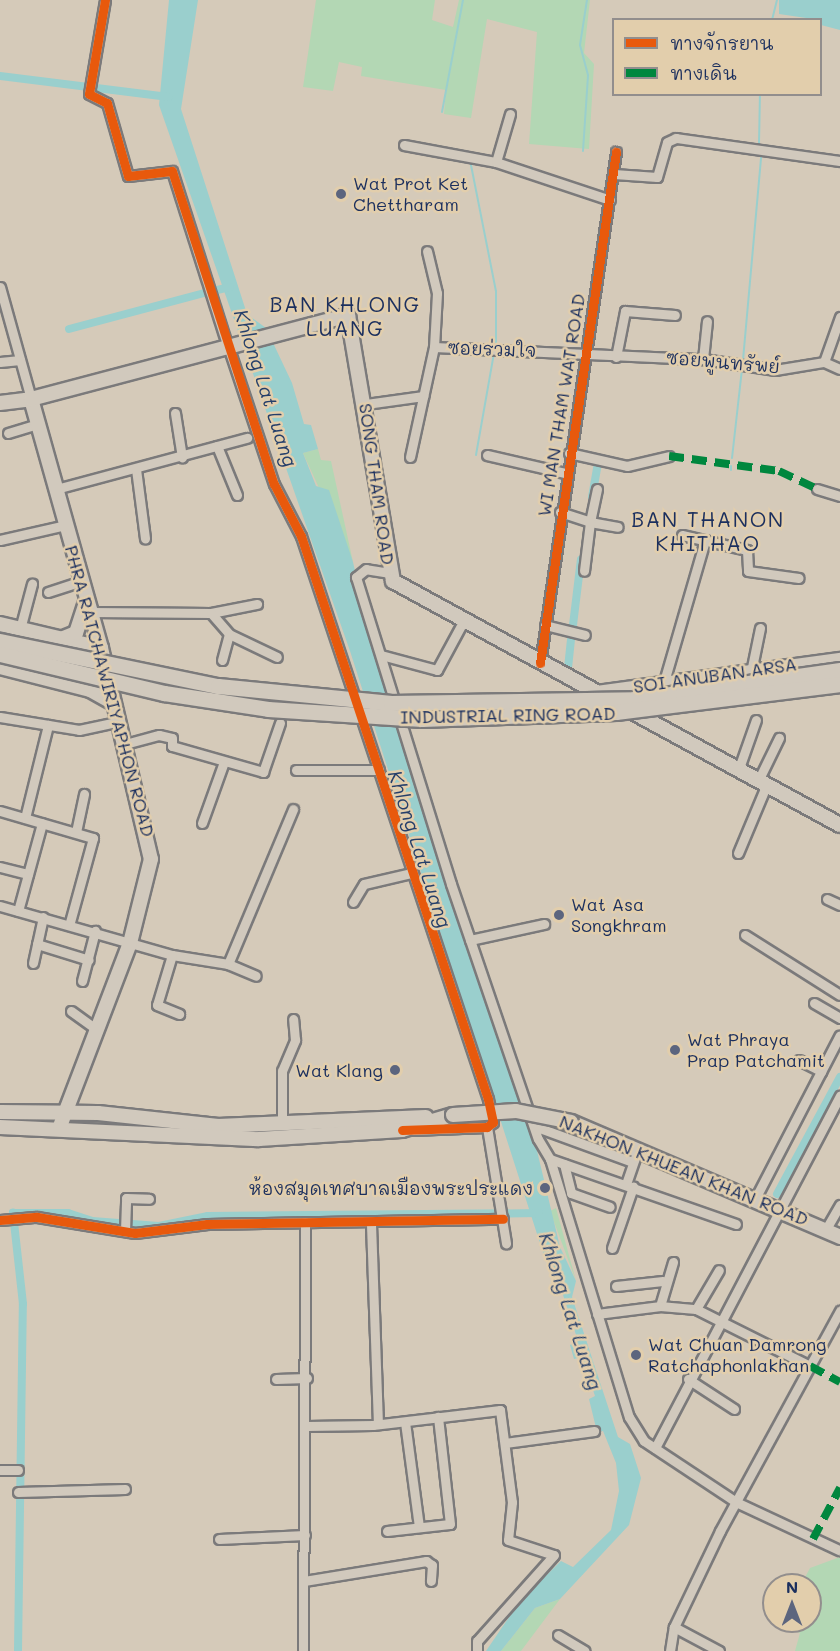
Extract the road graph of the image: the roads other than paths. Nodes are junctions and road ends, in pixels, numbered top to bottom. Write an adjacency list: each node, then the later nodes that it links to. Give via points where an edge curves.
1 (105, 0): 14 (street, via 89,86 107,103 128,176 172,171)
2 (510, 114): 6 (street)
3 (404, 145): 6 (street)
4 (616, 152): 7 (street, WI MAN THAM WAT ROAD)
5 (840, 161): 7 (street, via 676,138 667,142 657,177)
6 (496, 162): 8 (street)
7 (614, 174): 8 (street, WI MAN THAM WAT ROAD)
8 (610, 200): 16 (street, WI MAN THAM WAT ROAD)
9 (427, 251): 15 (street, ซอยร่วมใจ, via 437,293)
10 (0, 287): 19 (street)
11 (675, 315): 17 (street, via 625,311)
12 (840, 317): 21 (street)
13 (707, 321): 18 (street)
14 (229, 346): 24 (main road, SONG THAM ROAD); 26 (main road, SONG THAM ROAD, via 348,315); 95 (street, via 274,484 302,536)
15 (434, 347): 16 (street, ซอยร่วมใจ, via 502,347); 23 (street, ซอยร่วมใจ)
16 (586, 356): 17 (street, ซอยพูนทรัพย์); 32 (street, WI MAN THAM WAT ROAD)
17 (616, 357): 18 (street, ซอยพูนทรัพย์)
18 (703, 359): 21 (street, ซอยพูนทรัพย์, via 775,370)
19 (20, 360): 20 (street); 24 (street)
20 (0, 362)
21 (824, 362): 22 (street)
22 (840, 369)
23 (423, 396): 26 (street); 36 (street, ซอยร่วมใจ)
24 (31, 399): 25 (main road); 28 (main road, PHRA RATCHAWIRIYAPHON ROAD)
25 (0, 403)
26 (366, 404): 53 (main road, SONG THAM ROAD)
27 (175, 413): 35 (street)
28 (38, 424): 29 (street); 39 (main road, PHRA RATCHAWIRIYAPHON ROAD)
29 (8, 434)
30 (247, 438): 31 (street)
31 (217, 446): 35 (street); 42 (street)
32 (569, 453): 34 (street, via 627,466); 38 (street, WI MAN THAM WAT ROAD)
33 (487, 455): 38 (street)
34 (669, 456)
35 (182, 457): 37 (street)
36 (410, 457)
37 (136, 469): 39 (street); 49 (street)
38 (565, 473): 44 (street, WI MAN THAM WAT ROAD)
39 (56, 489): 46 (main road, PHRA RATCHAWIRIYAPHON ROAD)
40 (597, 489): 45 (street)
41 (817, 489): 43 (street)
42 (237, 495)
43 (840, 496)
44 (560, 512): 45 (street); 63 (street, WI MAN THAM WAT ROAD)
45 (590, 522): 47 (street); 52 (street)
46 (66, 525): 50 (street); 55 (main road, PHRA RATCHAWIRIYAPHON ROAD)
47 (618, 527)
48 (682, 535): 51 (street)
49 (145, 538)
50 (0, 540)
51 (705, 540): 54 (street, via 748,550 748,571); 83 (street)
52 (584, 571)
53 (390, 573): 61 (main road, SONG THAM ROAD, via 399,587); 73 (street, via 366,569 356,577)
54 (799, 578)
55 (82, 581): 57 (street); 59 (main road, PHRA RATCHAWIRIYAPHON ROAD)
56 (32, 584): 65 (street)
57 (48, 592)
58 (257, 604): 60 (street)
59 (89, 605): 60 (street); 68 (main road, via 76,633); 71 (main road, PHRA RATCHAWIRIYAPHON ROAD)
60 (211, 614): 66 (street)
61 (463, 622): 73 (street, via 436,670); 77 (main road, SONG THAM ROAD)
62 (0, 624): 65 (main road)
63 (545, 625): 67 (street); 77 (street, WI MAN THAM WAT ROAD)
64 (760, 628): 80 (street)
65 (20, 629): 68 (main road)
66 (229, 634): 74 (street); 76 (street)
67 (585, 635)
68 (61, 639): 70 (main road)
69 (0, 641): 79 (main road, INDUSTRIAL RING ROAD, bridge, via 207,684 391,703 634,699)
70 (79, 644): 71 (main road); 81 (main road, via 97,665 93,680 77,686)
71 (101, 648): 85 (main road, PHRA RATCHAWIRIYAPHON ROAD)
72 (0, 654): 82 (main road, INDUSTRIAL RING ROAD, bridge, via 164,693 268,709 422,719 616,712)
73 (381, 655): 120 (street)
74 (277, 657)
75 (840, 657): 80 (street, SOI ANUBAN ARSA)
76 (222, 660)
77 (540, 663): 84 (main road, SONG THAM ROAD)
78 (0, 667): 81 (main road)
79 (840, 670)
80 (751, 672): 83 (street, SOI ANUBAN ARSA)
81 (46, 679): 85 (main road, via 90,690)
82 (840, 684)
83 (663, 685): 84 (street, SOI ANUBAN ARSA)
84 (590, 691): 96 (main road, SONG THAM ROAD)
85 (113, 703): 88 (main road, PHRA RATCHAWIRIYAPHON ROAD)
86 (0, 717): 90 (street)
87 (756, 720): 96 (street)
88 (118, 722): 90 (street, via 79,730); 92 (main road, PHRA RATCHAWIRIYAPHON ROAD)
89 (280, 723): 93 (street, via 263,772)
90 (48, 725): 101 (street)
91 (779, 738): 97 (street)
92 (124, 744): 93 (street, via 159,735 172,738 172,746); 121 (main road, PHRA RATCHAWIRIYAPHON ROAD, via 151,859)
93 (224, 762): 103 (street)
94 (296, 770): 95 (street)
95 (379, 771): 108 (street)
96 (738, 771): 97 (main road, SONG THAM ROAD)
97 (762, 784): 104 (main road, SONG THAM ROAD); 106 (street)
98 (84, 794): 105 (street)
99 (293, 809): 126 (street)
100 (0, 811): 101 (street)
101 (25, 818): 102 (street)
102 (42, 823): 105 (street); 109 (street)
103 (202, 823)
104 (840, 825)
105 (76, 832): 116 (street, via 93,838)
106 (738, 853)
107 (0, 867): 109 (street)
108 (411, 873): 111 (street, via 364,884); 149 (street, via 488,1099 493,1122)
109 (28, 874): 114 (street)
110 (827, 899): 112 (street)
111 (353, 902)
112 (840, 905)
113 (0, 906): 114 (street)
114 (18, 910): 115 (street)
115 (43, 917): 116 (street); 122 (street)
116 (70, 922): 118 (street)
117 (544, 924): 120 (street)
118 (95, 931): 121 (street); 124 (street)
119 (745, 935): 129 (street)
120 (470, 940): 147 (street)
121 (130, 943): 123 (street); 135 (main road, PHRA RATCHAWIRIYAPHON ROAD)
122 (37, 944): 124 (street); 125 (street)
123 (172, 955): 126 (street); 132 (street, via 157,1005)
124 (89, 960): 128 (street)
125 (33, 963)
126 (228, 964): 127 (street)
127 (256, 976)
128 (82, 981)
129 (840, 995)
130 (814, 1002): 133 (street)
131 (71, 1011): 135 (street)
132 (179, 1014)
133 (840, 1018)
134 (293, 1019): 145 (street, via 295,1040 282,1071)
135 (96, 1029): 143 (main road, PHRA RATCHAWIRIYAPHON ROAD)
136 (840, 1035): 137 (street)
137 (829, 1054): 138 (street); 140 (street)
138 (840, 1059)
139 (799, 1060): 140 (street)
140 (821, 1071): 155 (street)
141 (840, 1096): 158 (street)
142 (2, 1112): 143 (main road, NAKHON KHUEAN KHAN ROAD); 148 (main road)
143 (62, 1112): 145 (main road, NAKHON KHUEAN KHAN ROAD, via 189,1124); 146 (main road, PHRA RATCHAWIRIYAPHON ROAD)
144 (453, 1115): 145 (main road, NAKHON KHUEAN KHAN ROAD); 150 (main road, NAKHON KHUEAN KHAN ROAD); 151 (main road, NAKHON KHUEAN KHAN ROAD, bridge, via 516,1111 571,1122)
145 (282, 1124)
146 (60, 1126): 148 (main road, NAKHON KHUEAN KHAN ROAD); 150 (main road, NAKHON KHUEAN KHAN ROAD, via 219,1140)
147 (534, 1126): 151 (street); 152 (street)
148 (2, 1127)
149 (488, 1127): 150 (street); 159 (street)
150 (402, 1130)
151 (636, 1156): 154 (street); 155 (main road, NAKHON KHUEAN KHAN ROAD)
152 (550, 1159): 153 (street); 177 (street)
153 (564, 1164): 154 (street); 157 (street, via 571,1193)
154 (629, 1185): 164 (street); 169 (street)
155 (756, 1197): 158 (main road, NAKHON KHUEAN KHAN ROAD)
156 (149, 1199): 165 (street, via 126,1198)
157 (610, 1207)
158 (781, 1208): 166 (main road, NAKHON KHUEAN KHAN ROAD); 178 (street)
159 (502, 1212): 163 (street); 168 (street)
160 (838, 1212): 166 (street)
161 (0, 1220): 165 (street, via 37,1217)
162 (305, 1222): 163 (street); 165 (street); 180 (street)
163 (371, 1224): 186 (street)
164 (736, 1224)
165 (125, 1226)
166 (826, 1229): 167 (main road, NAKHON KHUEAN KHAN ROAD)
167 (840, 1237)
168 (506, 1243)
169 (612, 1248)
170 (673, 1262): 172 (street)
171 (719, 1270): 175 (street)
172 (663, 1281): 173 (street); 174 (street)
173 (616, 1286)
174 (660, 1306): 175 (street); 177 (street)
175 (696, 1309): 178 (street)
176 (840, 1311): 179 (street)
177 (597, 1314): 190 (street, via 629,1417)
178 (720, 1320): 179 (street); 182 (street)
179 (810, 1366): 195 (street)
180 (307, 1378): 181 (street); 187 (street)
181 (276, 1379)
182 (688, 1379): 183 (street); 190 (street)
183 (734, 1409)
184 (438, 1417): 185 (street); 189 (street, via 500,1410); 196 (street, via 450,1524)
185 (405, 1422): 186 (street); 196 (street)
186 (378, 1424): 187 (street)
187 (308, 1426): 198 (street)
188 (594, 1431): 189 (street)
189 (505, 1443): 206 (street, via 512,1502 508,1540 555,1555 477,1641)
190 (655, 1448): 195 (street)
191 (0, 1470): 192 (street)
192 (18, 1470)
193 (125, 1489): 194 (street)
194 (22, 1491)
195 (736, 1502): 200 (street); 203 (street)
196 (419, 1527): 197 (street)
197 (387, 1531)
198 (305, 1535): 199 (street); 201 (street)
199 (219, 1539)
200 (839, 1550)
201 (304, 1581): 202 (street, via 426,1562 432,1565); 205 (street)
202 (431, 1581)
203 (674, 1628): 208 (street); 209 (street)
204 (558, 1635): 207 (street)
205 (303, 1651)
206 (477, 1651)
207 (585, 1651)
208 (670, 1651)
209 (719, 1651)

